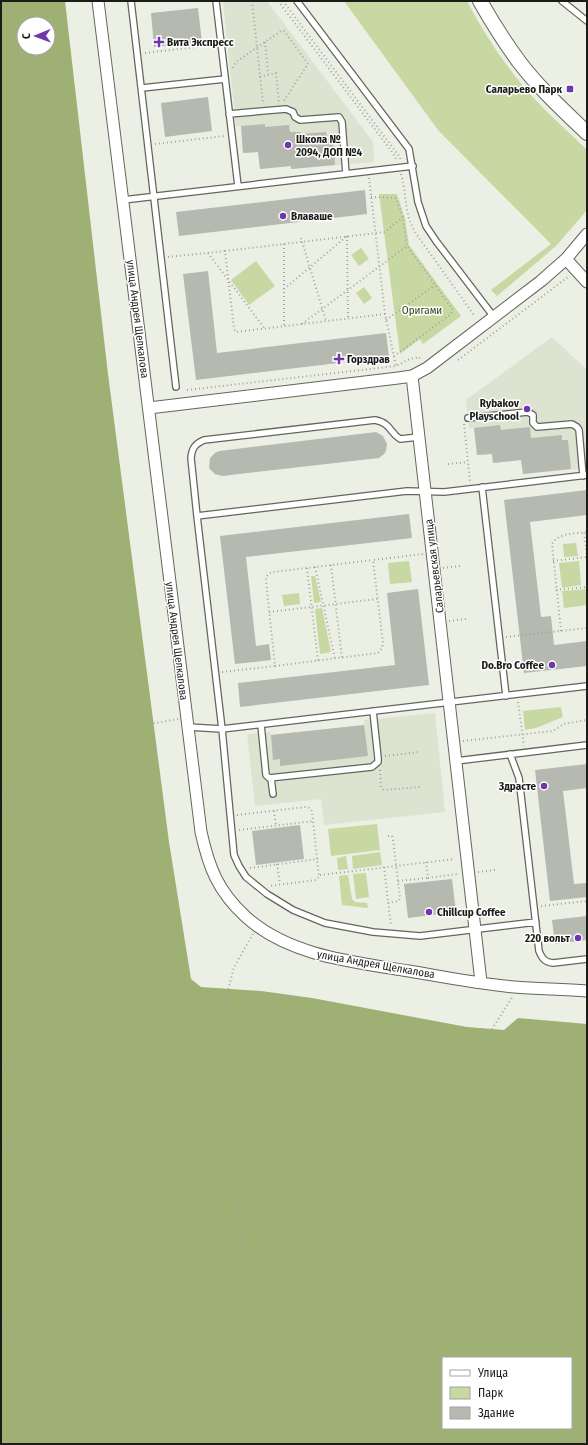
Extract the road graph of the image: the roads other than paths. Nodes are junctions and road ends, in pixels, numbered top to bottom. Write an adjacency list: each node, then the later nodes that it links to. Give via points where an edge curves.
1 (98, 1): 16 (street, улица Андрея Щелкалова)
2 (131, 1): 9 (lane)
3 (216, 1): 8 (lane)
4 (297, 1): 12 (lane, via 406,144)
5 (480, 1): 11 (street, via 520,63)
6 (562, 1): 7 (lane)
7 (587, 21)
8 (225, 79): 9 (lane); 10 (lane)
9 (142, 88): 15 (lane)
10 (229, 114): 13 (lane, via 290,110 300,120 341,118); 14 (lane)
11 (587, 133)
12 (413, 166): 13 (lane); 20 (lane, via 418,202 426,226)
13 (346, 174): 14 (lane)
14 (238, 186): 15 (lane)
15 (154, 196): 16 (lane); 22 (lane)
16 (123, 200): 23 (street, улица Андрея Щелкалова)
17 (587, 234): 18 (street)
18 (566, 258): 19 (street); 20 (street)
19 (583, 278)
20 (494, 318): 21 (street, via 427,368)
21 (412, 376): 23 (street); 25 (street, Саларьевская улица)
22 (176, 387)
23 (148, 408): 34 (street, улица Андрея Щелкалова)
24 (466, 420): 26 (lane, via 528,412 533,415 533,423 537,427 575,425 579,430)
25 (419, 437): 28 (street, Саларьевская улица); 29 (lane, via 400,438 385,423 375,420 204,440 197,443 190,458)
26 (585, 475): 27 (lane)
27 (482, 487): 28 (lane); 31 (lane)
28 (425, 492): 29 (lane, via 407,491); 32 (street, Саларьевская улица)
29 (197, 516): 36 (lane)
30 (587, 686): 31 (lane)
31 (506, 696): 32 (lane)
32 (449, 702): 33 (lane); 39 (street, Саларьевская улица)
33 (373, 711): 35 (lane); 40 (lane, via 378,762 372,767)
34 (187, 722): 36 (lane); 45 (street, улица Андрея Щелкалова, via 201,832 208,860 218,883 231,902 246,917 258,927 298,949 340,960)
35 (261, 724): 36 (lane); 40 (lane, via 266,775)
36 (222, 729): 43 (lane, via 234,855 240,869 258,887 293,910 325,923 373,932 420,936)
37 (587, 745): 38 (lane)
38 (510, 754): 39 (lane); 42 (lane, via 519,778)
39 (456, 761): 43 (street, Саларьевская улица, via 463,874)
40 (271, 778): 41 (lane)
41 (273, 794)
42 (536, 922): 43 (lane); 44 (lane, via 539,951 544,960 553,963)
43 (475, 929): 45 (street, Саларьевская улица)
44 (587, 959)
45 (481, 982): 46 (street, улица Андрея Щелкалова, via 514,987)
46 (587, 991)

